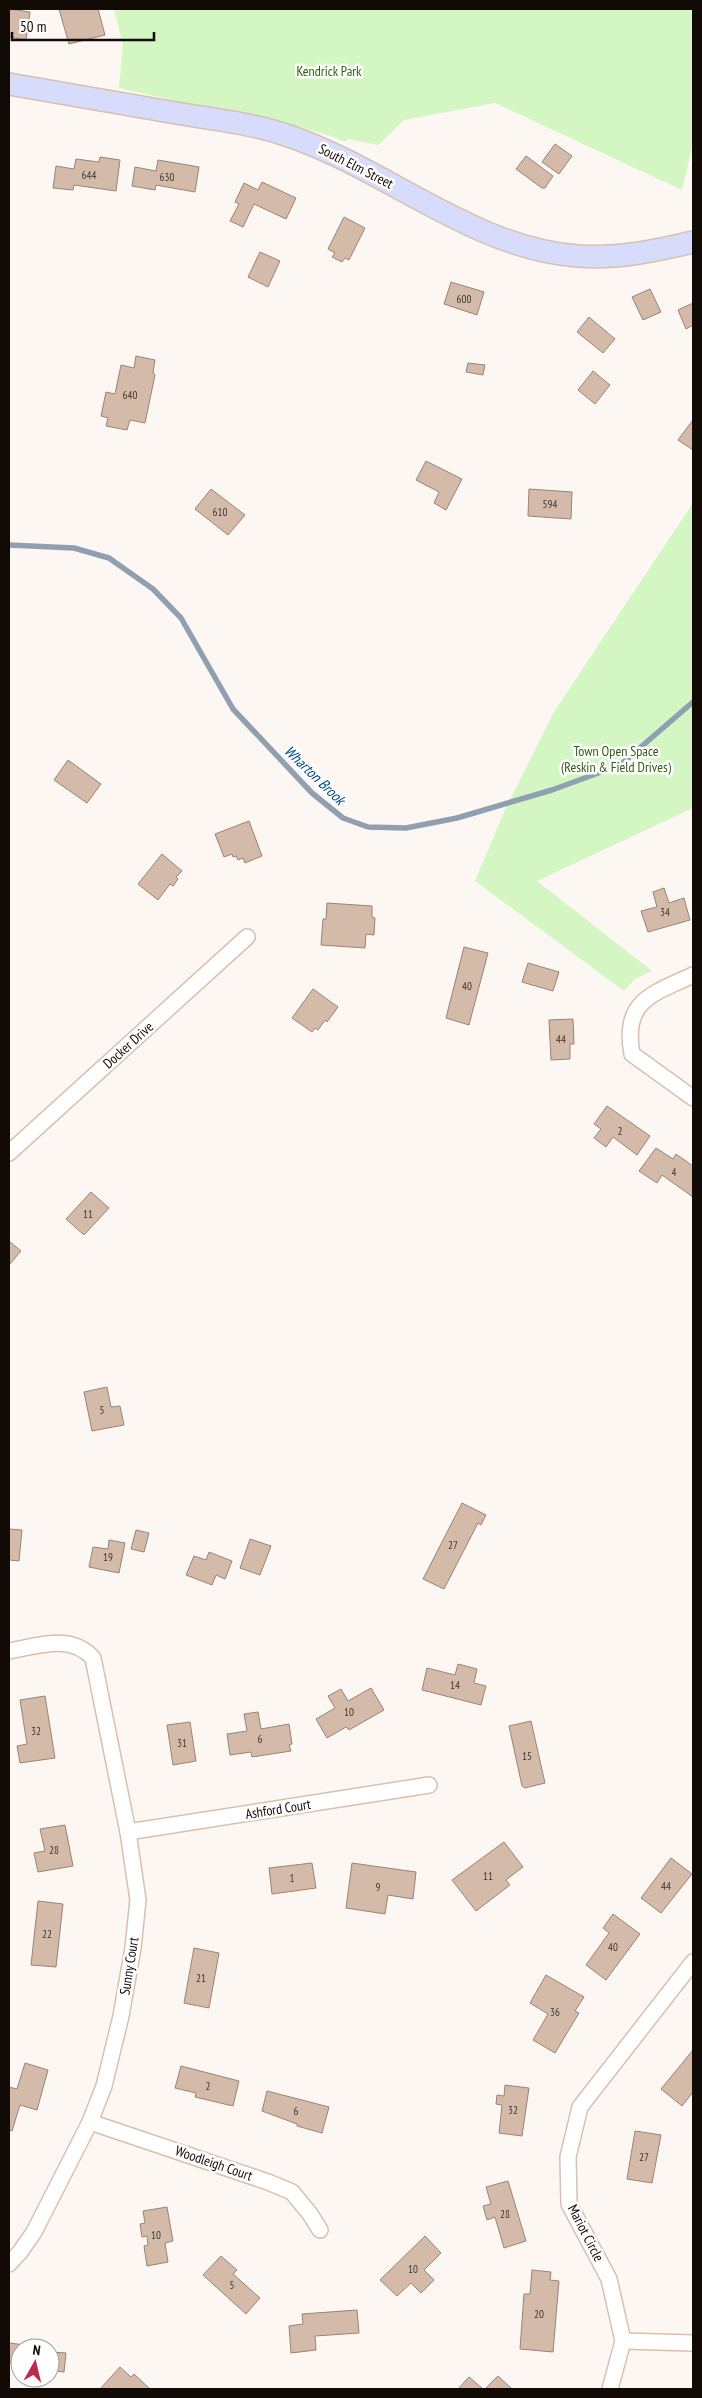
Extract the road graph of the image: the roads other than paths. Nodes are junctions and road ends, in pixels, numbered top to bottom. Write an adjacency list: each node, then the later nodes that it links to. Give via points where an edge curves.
1 (9, 84): 2 (main road, South Elm Street, via 282,134 320,146 492,235 543,251 578,256 620,256)
2 (693, 242)
3 (247, 937): 6 (street, Docker Drive)
4 (693, 975): 5 (street, via 646,997 632,1017 629,1036 632,1054)
5 (693, 1098)
6 (9, 1153)
7 (9, 1651): 9 (street, Sunny Court, via 61,1642 84,1648 93,1658)
8 (429, 1785): 9 (street, Ashford Court)
9 (128, 1832): 11 (street, Sunny Court, via 138,1900 133,1948 104,2086)
10 (693, 1962): 14 (street, Mariot Circle, via 580,2108 568,2157 569,2204 609,2279)
11 (90, 2122): 12 (street, Woodleigh Court, via 292,2192); 13 (street, Sunny Court, via 34,2232)
12 (320, 2230)
13 (9, 2264)
14 (623, 2341): 15 (street); 16 (street, Mariot Circle)
15 (693, 2342)
16 (610, 2389)

